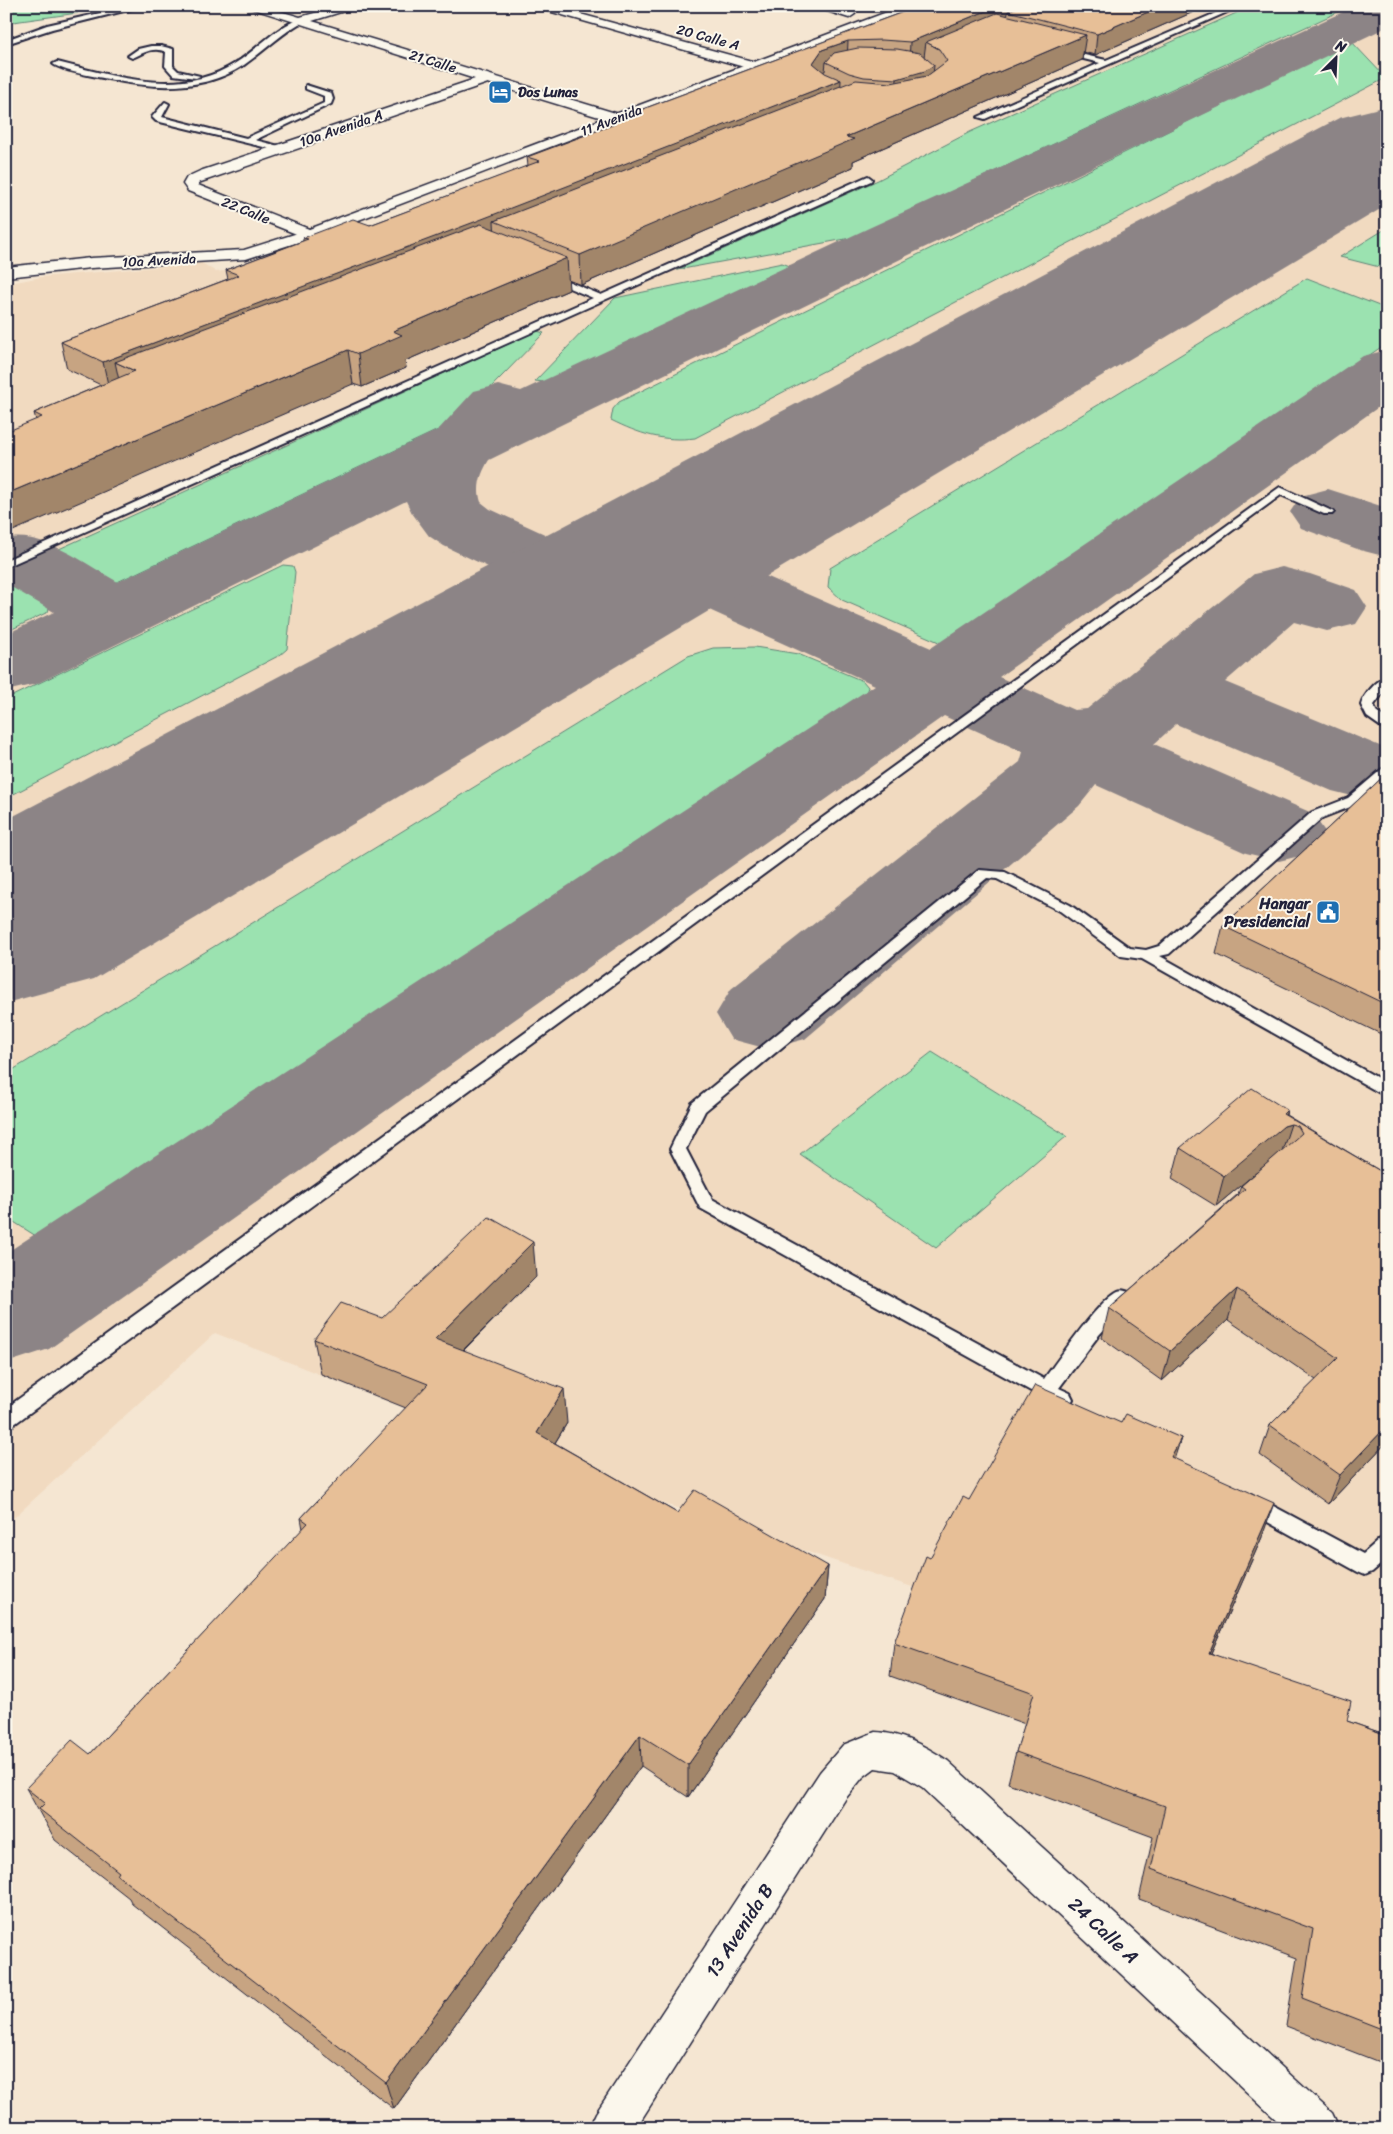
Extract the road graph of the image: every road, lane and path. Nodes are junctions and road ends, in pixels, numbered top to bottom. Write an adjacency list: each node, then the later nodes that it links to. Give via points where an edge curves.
1 (141, 6): 10 (lane, via 50,27)
2 (250, 6): 9 (street, 21 Calle)
3 (354, 6): 9 (street)
4 (537, 6): 15 (street, 20 Calle A)
5 (818, 6): 8 (street)
6 (914, 6): 15 (street, 11 Avenida)
7 (1238, 6): 13 (lane)
8 (849, 14)
9 (300, 21): 16 (lane); 17 (street, 21 Calle)
10 (6, 42)
11 (1055, 49): 13 (lane)
12 (132, 56): 16 (lane, via 146,49 166,48 170,51 169,66 176,73)
13 (1108, 63): 20 (lane)
14 (57, 64): 16 (lane, via 146,85)
15 (756, 66): 21 (street, 11 Avenida)
16 (216, 77)
17 (490, 78): 21 (street, 21 Calle); 23 (street, 10a Avenida A)
18 (309, 87): 22 (lane, via 328,95 327,104)
19 (165, 104): 22 (lane, via 156,117 159,119)
20 (982, 117)
21 (617, 118): 26 (street, 11 Avenida)
22 (247, 141): 23 (lane)
23 (280, 149): 25 (street, 10a Avenida A)
24 (868, 179): 29 (lane)
25 (192, 180): 26 (street, 22 Calle, via 193,188)
26 (309, 234): 27 (street, 10a Avenida, via 246,254 91,263)
27 (6, 272)
28 (537, 272): 29 (lane)
29 (601, 298): 31 (lane)
30 (1328, 512): 40 (lane, via 1280,490)
31 (6, 564)
32 (1387, 681): 33 (lane, via 1368,699 1366,706 1369,715)
33 (1387, 727)
34 (1387, 772): 35 (lane, via 1353,801 1317,815 1164,950)
35 (1146, 955): 36 (lane); 38 (lane, via 1126,952 1065,908 1000,875 984,873 698,1107 678,1149 706,1202)
36 (1387, 1091)
37 (1133, 1288): 38 (lane, via 1111,1307)
38 (1047, 1390): 39 (lane)
39 (1082, 1409)
40 (6, 1419)
41 (1236, 1495): 42 (lane, via 1365,1566)
42 (1387, 1545)
43 (880, 1750): 44 (street, 13 Avenida B, via 857,1756 833,1785); 45 (street, 24 Calle A, via 910,1757 935,1774)
44 (611, 2128)
45 (1317, 2128)

